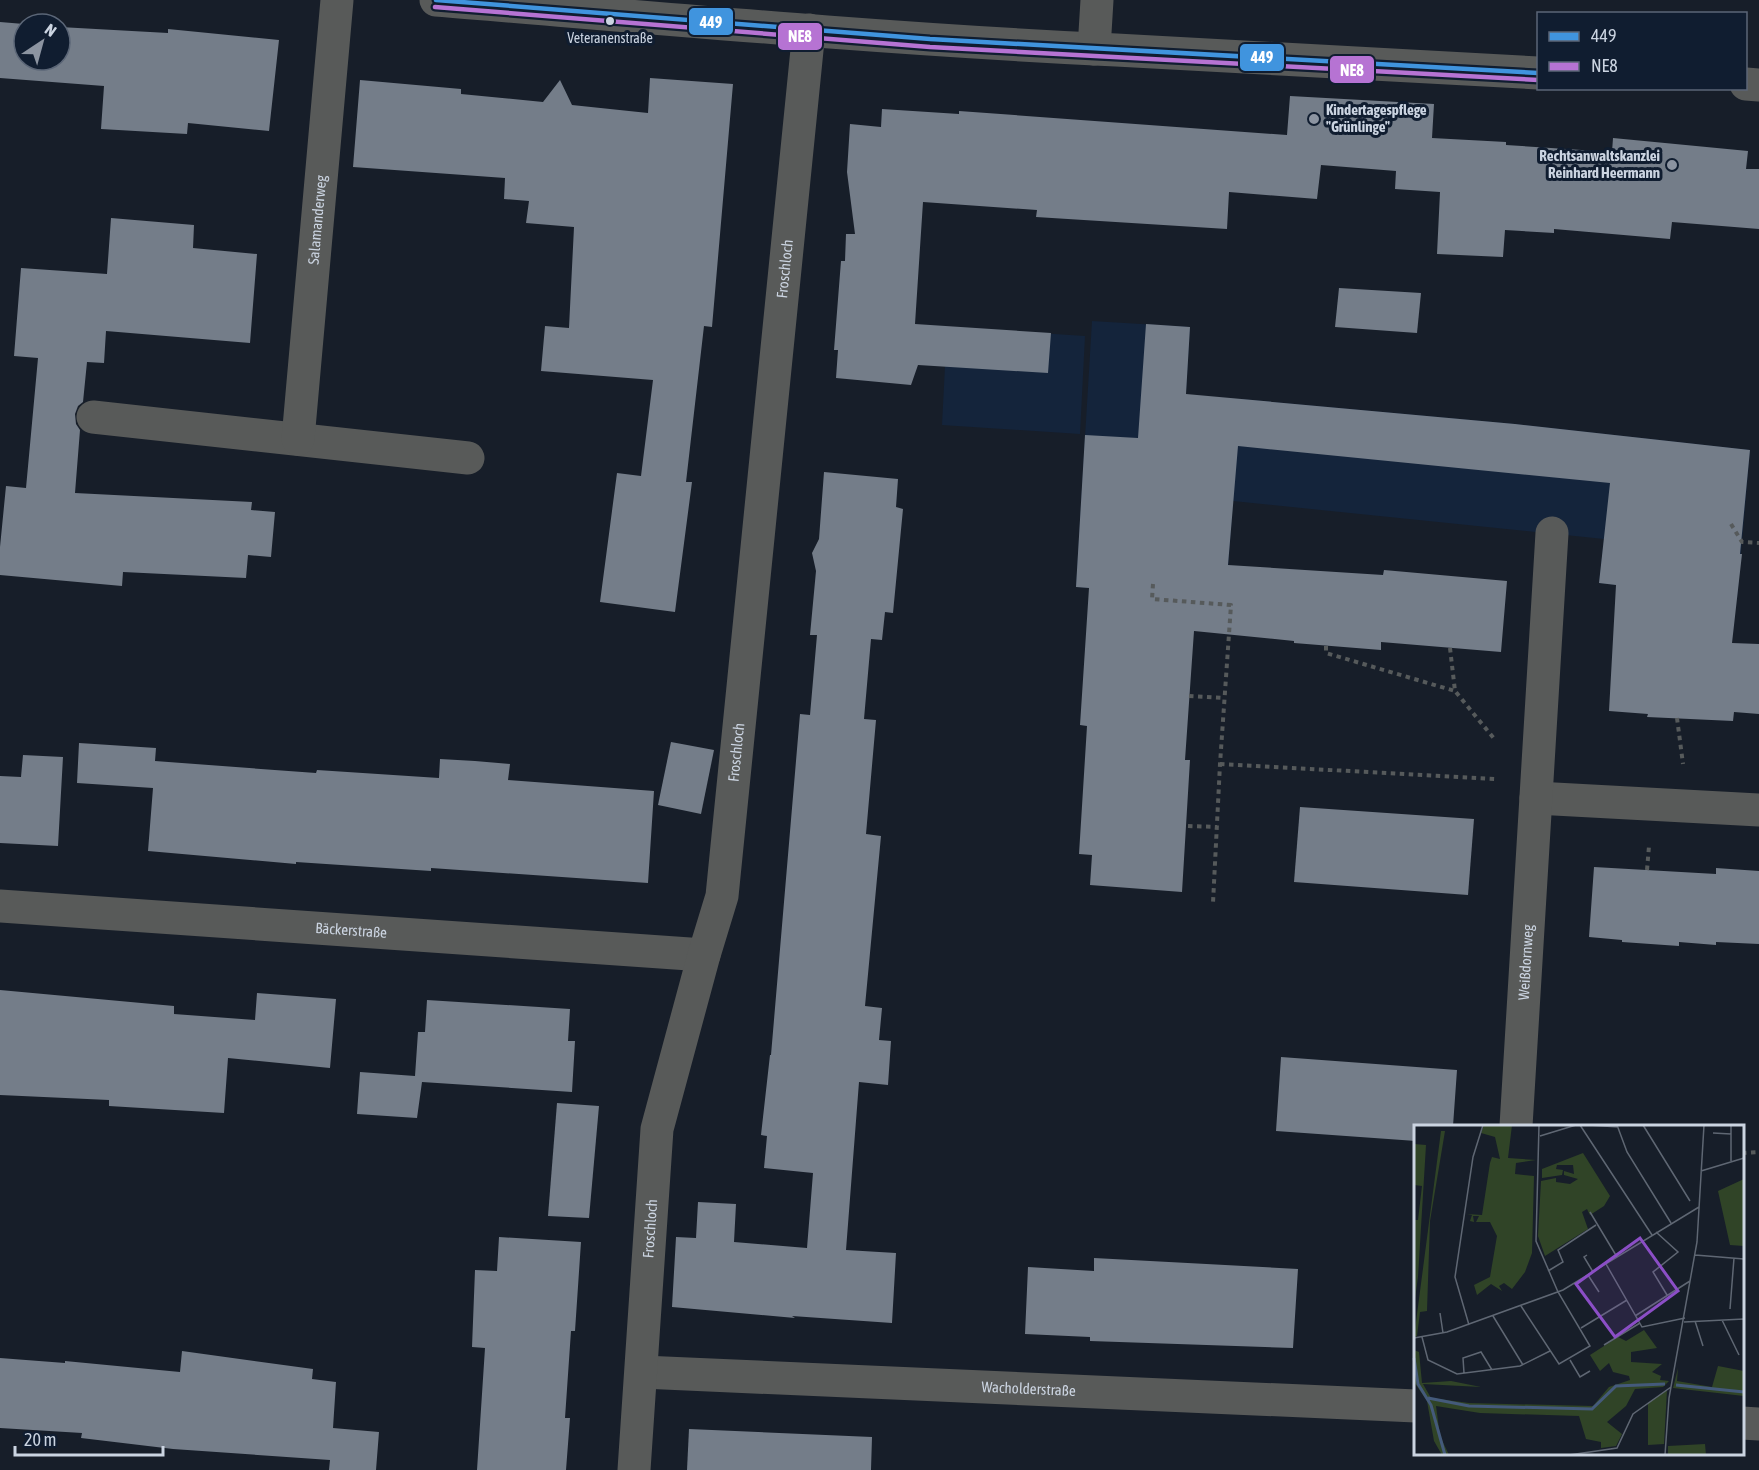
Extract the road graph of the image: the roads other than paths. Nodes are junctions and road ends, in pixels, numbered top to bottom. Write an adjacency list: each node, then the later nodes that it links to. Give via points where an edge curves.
1 (337, 0): 8 (street, Salamanderweg)
2 (1097, 0): 5 (street)
3 (450, 1): 4 (street)
4 (809, 30): 5 (street); 14 (street, Froschloch, via 722,896)
5 (1094, 49): 6 (street)
6 (1537, 73)
7 (93, 417): 8 (street)
8 (298, 439): 9 (street)
9 (468, 458)
10 (1552, 533): 11 (street, Weißdornweg)
11 (1536, 798): 12 (street); 15 (street, Weißdornweg)
12 (1759, 810)
13 (0, 906): 14 (street, Bäckerstraße)
14 (704, 955): 16 (street, Froschloch, via 657,1129)
15 (1516, 1125)
16 (642, 1372): 17 (street, Wacholderstraße); 20 (street, Froschloch)
17 (1414, 1406)
18 (1744, 1423): 19 (street)
19 (1759, 1424)
20 (634, 1470)

